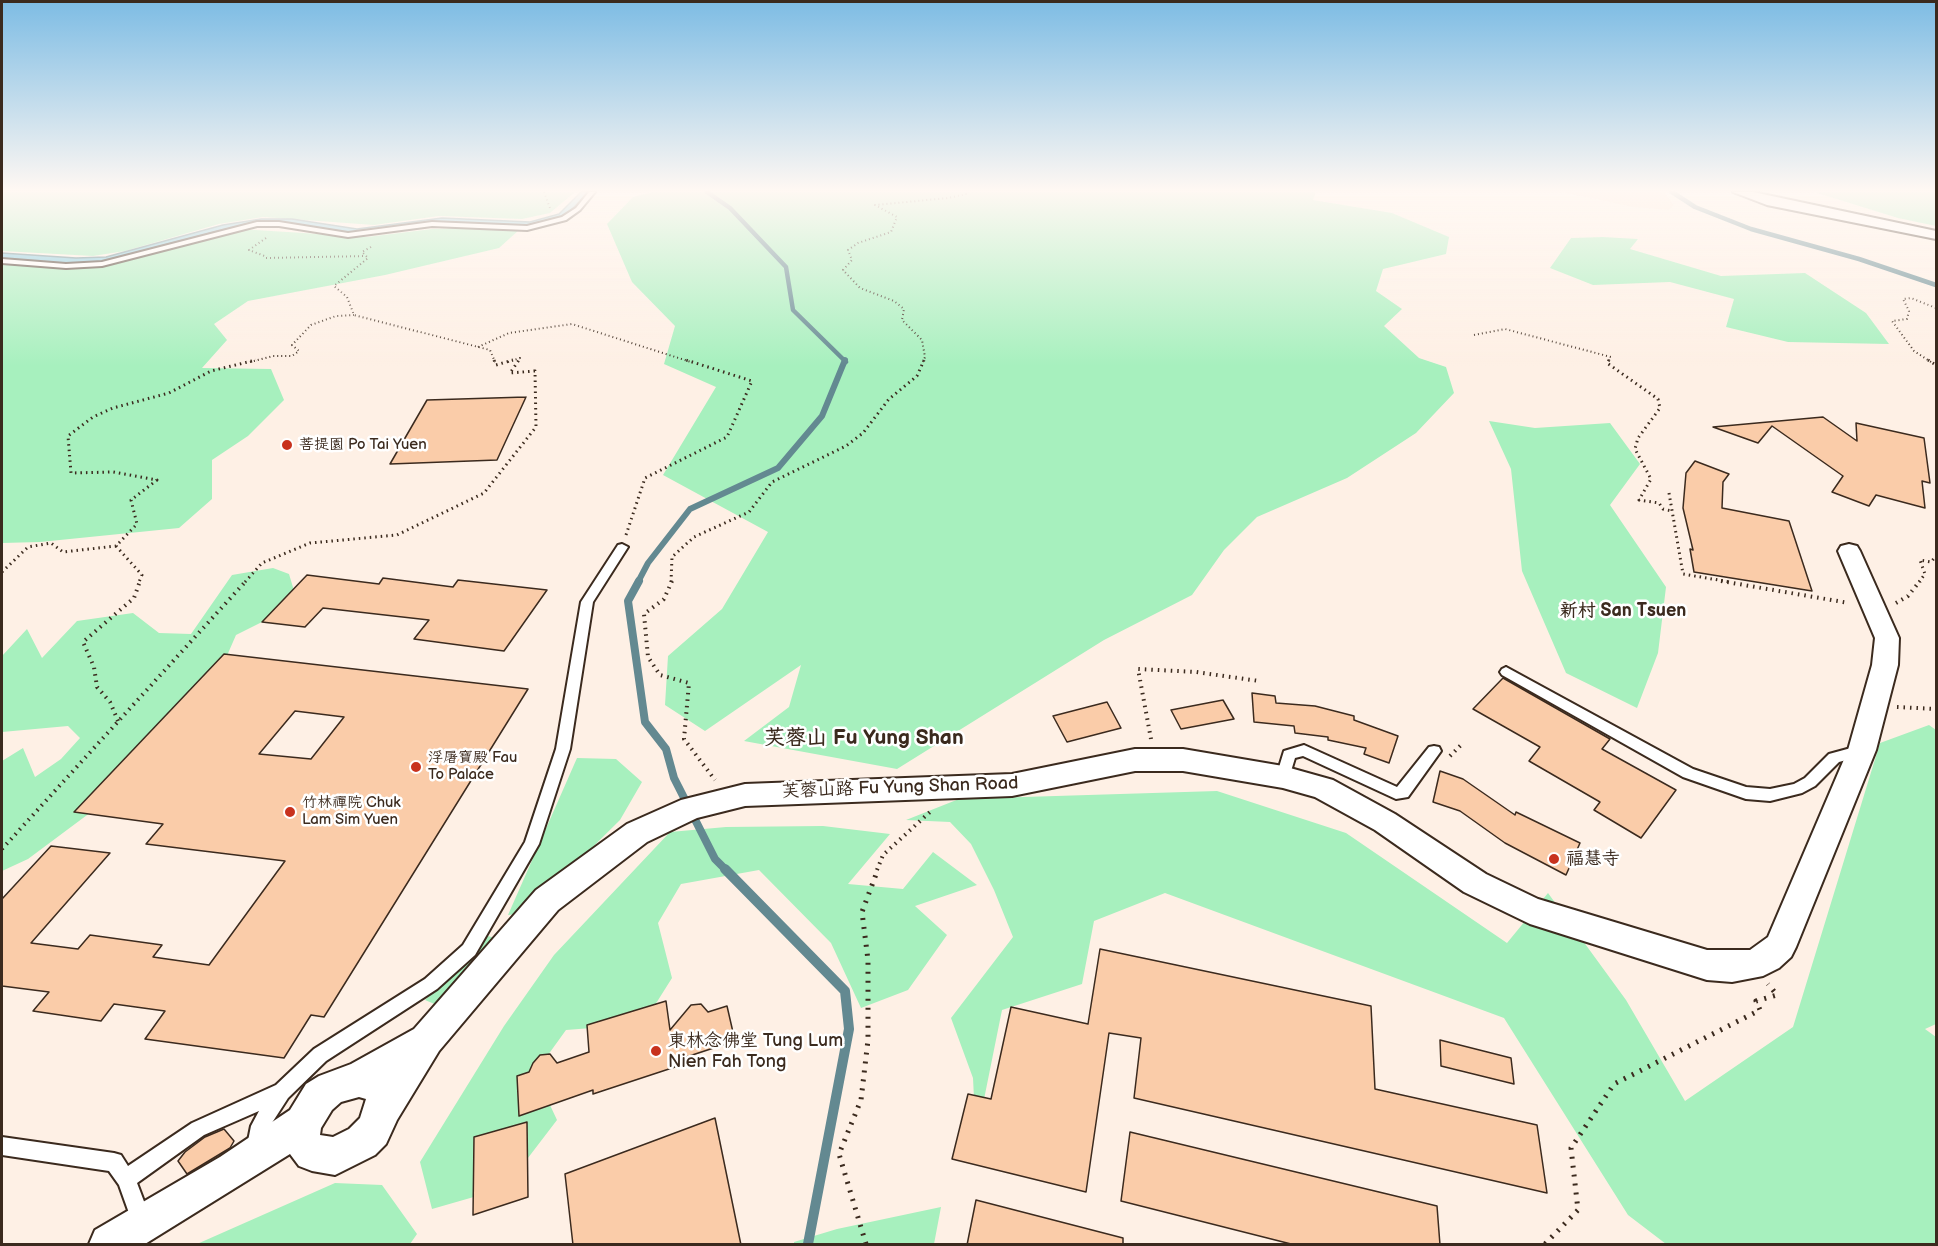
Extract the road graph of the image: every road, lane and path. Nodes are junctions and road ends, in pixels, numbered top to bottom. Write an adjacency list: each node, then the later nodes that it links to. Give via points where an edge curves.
1 (156, 250): 4 (lane, via 102,264 66,266)
2 (249, 250): 6 (path, via 268,258 366,255 368,258 334,286 347,297)
3 (848, 250): 27 (path, via 852,260 843,270 860,288 904,309 902,320 922,340 925,357 917,376 889,399 863,434 772,482 748,512 694,537 672,557 672,580 664,598 644,614 648,657 660,675 689,683 684,739)
4 (2, 261)
5 (1936, 308): 9 (path, via 1911,298 1903,299 1909,311 1906,319 1892,321 1914,351)
6 (354, 315): 8 (path); 12 (path, via 336,316 311,325 292,345 299,351 292,356 273,356 211,371 168,393 93,417 68,436 71,473 113,472 157,480 131,500 137,524)
7 (1474, 335): 11 (path, via 1505,329 1611,357 1607,363 1659,399 1660,408 1638,438 1635,449 1651,478 1639,500 1659,503 1663,509)
8 (478, 347): 13 (path, via 509,333 572,324 752,381 727,437 645,478); 22 (path, via 490,350 496,365 520,358 510,373 535,371 536,427 484,493 397,536 310,543 262,563)
9 (1936, 365)
10 (1669, 493): 11 (path)
11 (1672, 511): 17 (path, via 1683,574)
12 (116, 546): 16 (path, via 63,552 51,543 28,547); 22 (path, via 142,575 134,598 83,642 94,667 97,687 110,702)
13 (622, 547): 33 (lane, via 588,602 563,749 532,844 469,950 431,984 320,1055)
14 (1849, 551): 17 (street, 芙蓉山路 Fu Yung Shan Road)
15 (1936, 556): 17 (path, via 1931,562 1920,560 1925,574 1908,596 1888,609)
16 (2, 572)
17 (1874, 607): 20 (street, 芙蓉山路 Fu Yung Shan Road, via 1888,645)
18 (1506, 672): 23 (lane, via 1688,773 1746,793 1770,795 1797,789 1834,758)
19 (1259, 681): 25 (path, via 1138,669)
20 (1872, 706): 21 (path); 23 (street, 芙蓉山路 Fu Yung Shan Road)
21 (1936, 709)
22 (118, 721): 29 (path)
23 (1862, 750): 30 (street, 芙蓉山路 Fu Yung Shan Road, via 1780,947)
24 (1434, 751): 26 (lane, via 1403,793 1304,750 1289,755)
25 (1155, 760): 26 (street, 芙蓉山路 Fu Yung Shan Road, via 1183,760); 27 (street, 芙蓉山路 Fu Yung Shan Road, via 1135,760 1012,785)
26 (1283, 777): 30 (street, 芙蓉山路 Fu Yung Shan Road, via 1332,792 1408,837 1474,883 1530,910 1707,965)
27 (737, 796): 31 (street, 芙蓉山路 Fu Yung Shan Road, via 691,808 637,833 547,900)
28 (920, 810): 41 (path, via 932,810 883,855 862,912 868,960 868,1040 861,1100 839,1154)
29 (2, 849)
30 (1752, 965): 42 (path, via 1777,995 1756,1001 1760,1010 1614,1084 1571,1148 1578,1210)
31 (427, 1039): 32 (street, 芙蓉山路 Fu Yung Shan Road); 34 (street, 芙蓉山路 Fu Yung Shan Road)
32 (359, 1079): 34 (street, via 379,1087); 35 (street, 芙蓉山路 Fu Yung Shan Road, via 346,1081 319,1097)
33 (282, 1092): 37 (lane); 38 (lane, via 198,1130)
34 (384, 1107): 35 (street, 芙蓉山路 Fu Yung Shan Road, via 373,1131 349,1150 323,1156 312,1153)
35 (304, 1134): 37 (street)
36 (2, 1146): 38 (lane, via 114,1162)
37 (243, 1163): 39 (street)
38 (126, 1179): 39 (lane)
39 (142, 1224): 40 (street)
40 (109, 1245)
41 (866, 1245)
42 (1545, 1245)

